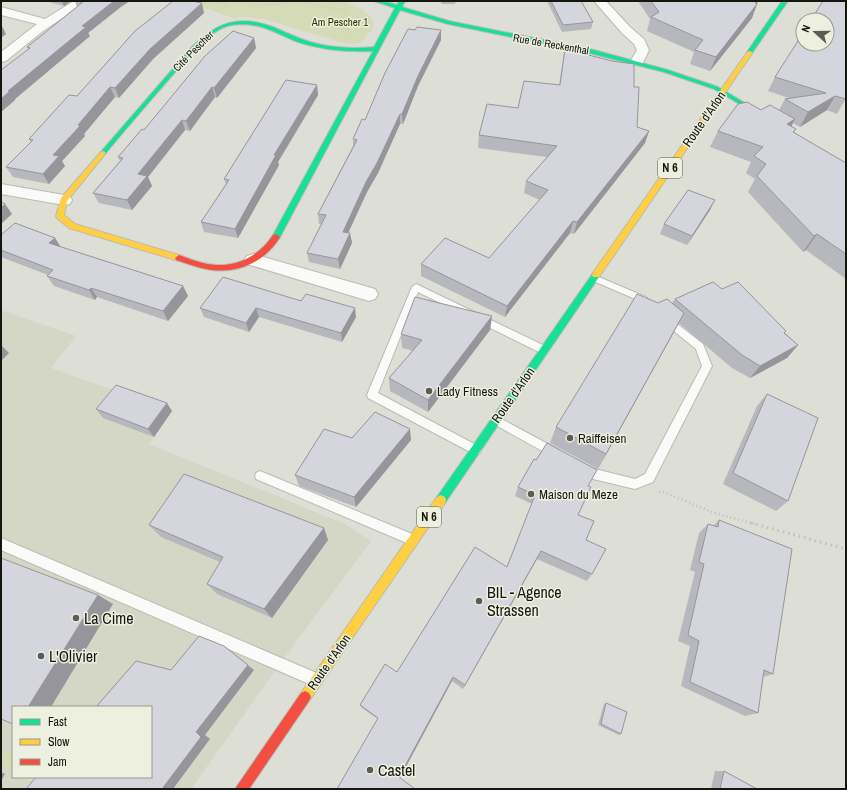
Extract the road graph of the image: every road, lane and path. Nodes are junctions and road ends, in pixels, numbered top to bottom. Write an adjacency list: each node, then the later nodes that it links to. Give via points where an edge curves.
1 (82, 1): 11 (street)
2 (291, 1): 8 (path, via 279,5 258,4)
3 (303, 1): 12 (path, via 347,11 348,32)
4 (377, 1): 7 (main road, Rue de Reckenthal)
5 (600, 1): 15 (street, via 640,42 643,50)
6 (785, 1): 16 (main road, Route d'Arlon / N 6)
7 (399, 5): 13 (main road); 15 (main road, Rue de Reckenthal, via 501,34 570,46)
8 (245, 7)
9 (1, 12): 11 (street)
10 (1, 18): 11 (street)
11 (43, 25): 14 (street)
12 (353, 36)
13 (375, 49): 19 (main road, Cité Pescher, via 332,50 297,40 261,25 247,23 216,29 204,38 163,82); 20 (main road, via 273,243 265,253)
14 (1, 58)
15 (636, 62): 16 (main road, Rue de Reckenthal)
16 (723, 91): 17 (main road, Rue de Reckenthal); 21 (main road, Route d'Arlon / N 6)
17 (773, 122)
18 (1, 189): 19 (street)
19 (64, 200): 20 (main road, via 60,216 72,226 208,267 229,268)
20 (253, 260): 22 (street)
21 (594, 278): 23 (main road, Route d'Arlon / N 6); 24 (lane, via 643,299 700,348 707,366 649,478 635,484 593,474)
22 (369, 294)
23 (544, 350): 24 (main road, Route d'Arlon / N 6); 25 (lane, via 416,287 372,396)
24 (496, 420): 25 (main road, Route d'Arlon / N 6)
25 (476, 450): 28 (main road, Route d'Arlon / N 6)
26 (260, 476): 28 (lane)
27 (655, 492): 30 (path, via 663,492 715,513)
28 (413, 540): 31 (main road, Route d'Arlon / N 6)
29 (1, 544): 31 (lane)
30 (846, 549)
31 (316, 680): 32 (main road, Route d'Arlon / N 6)
32 (241, 789)

